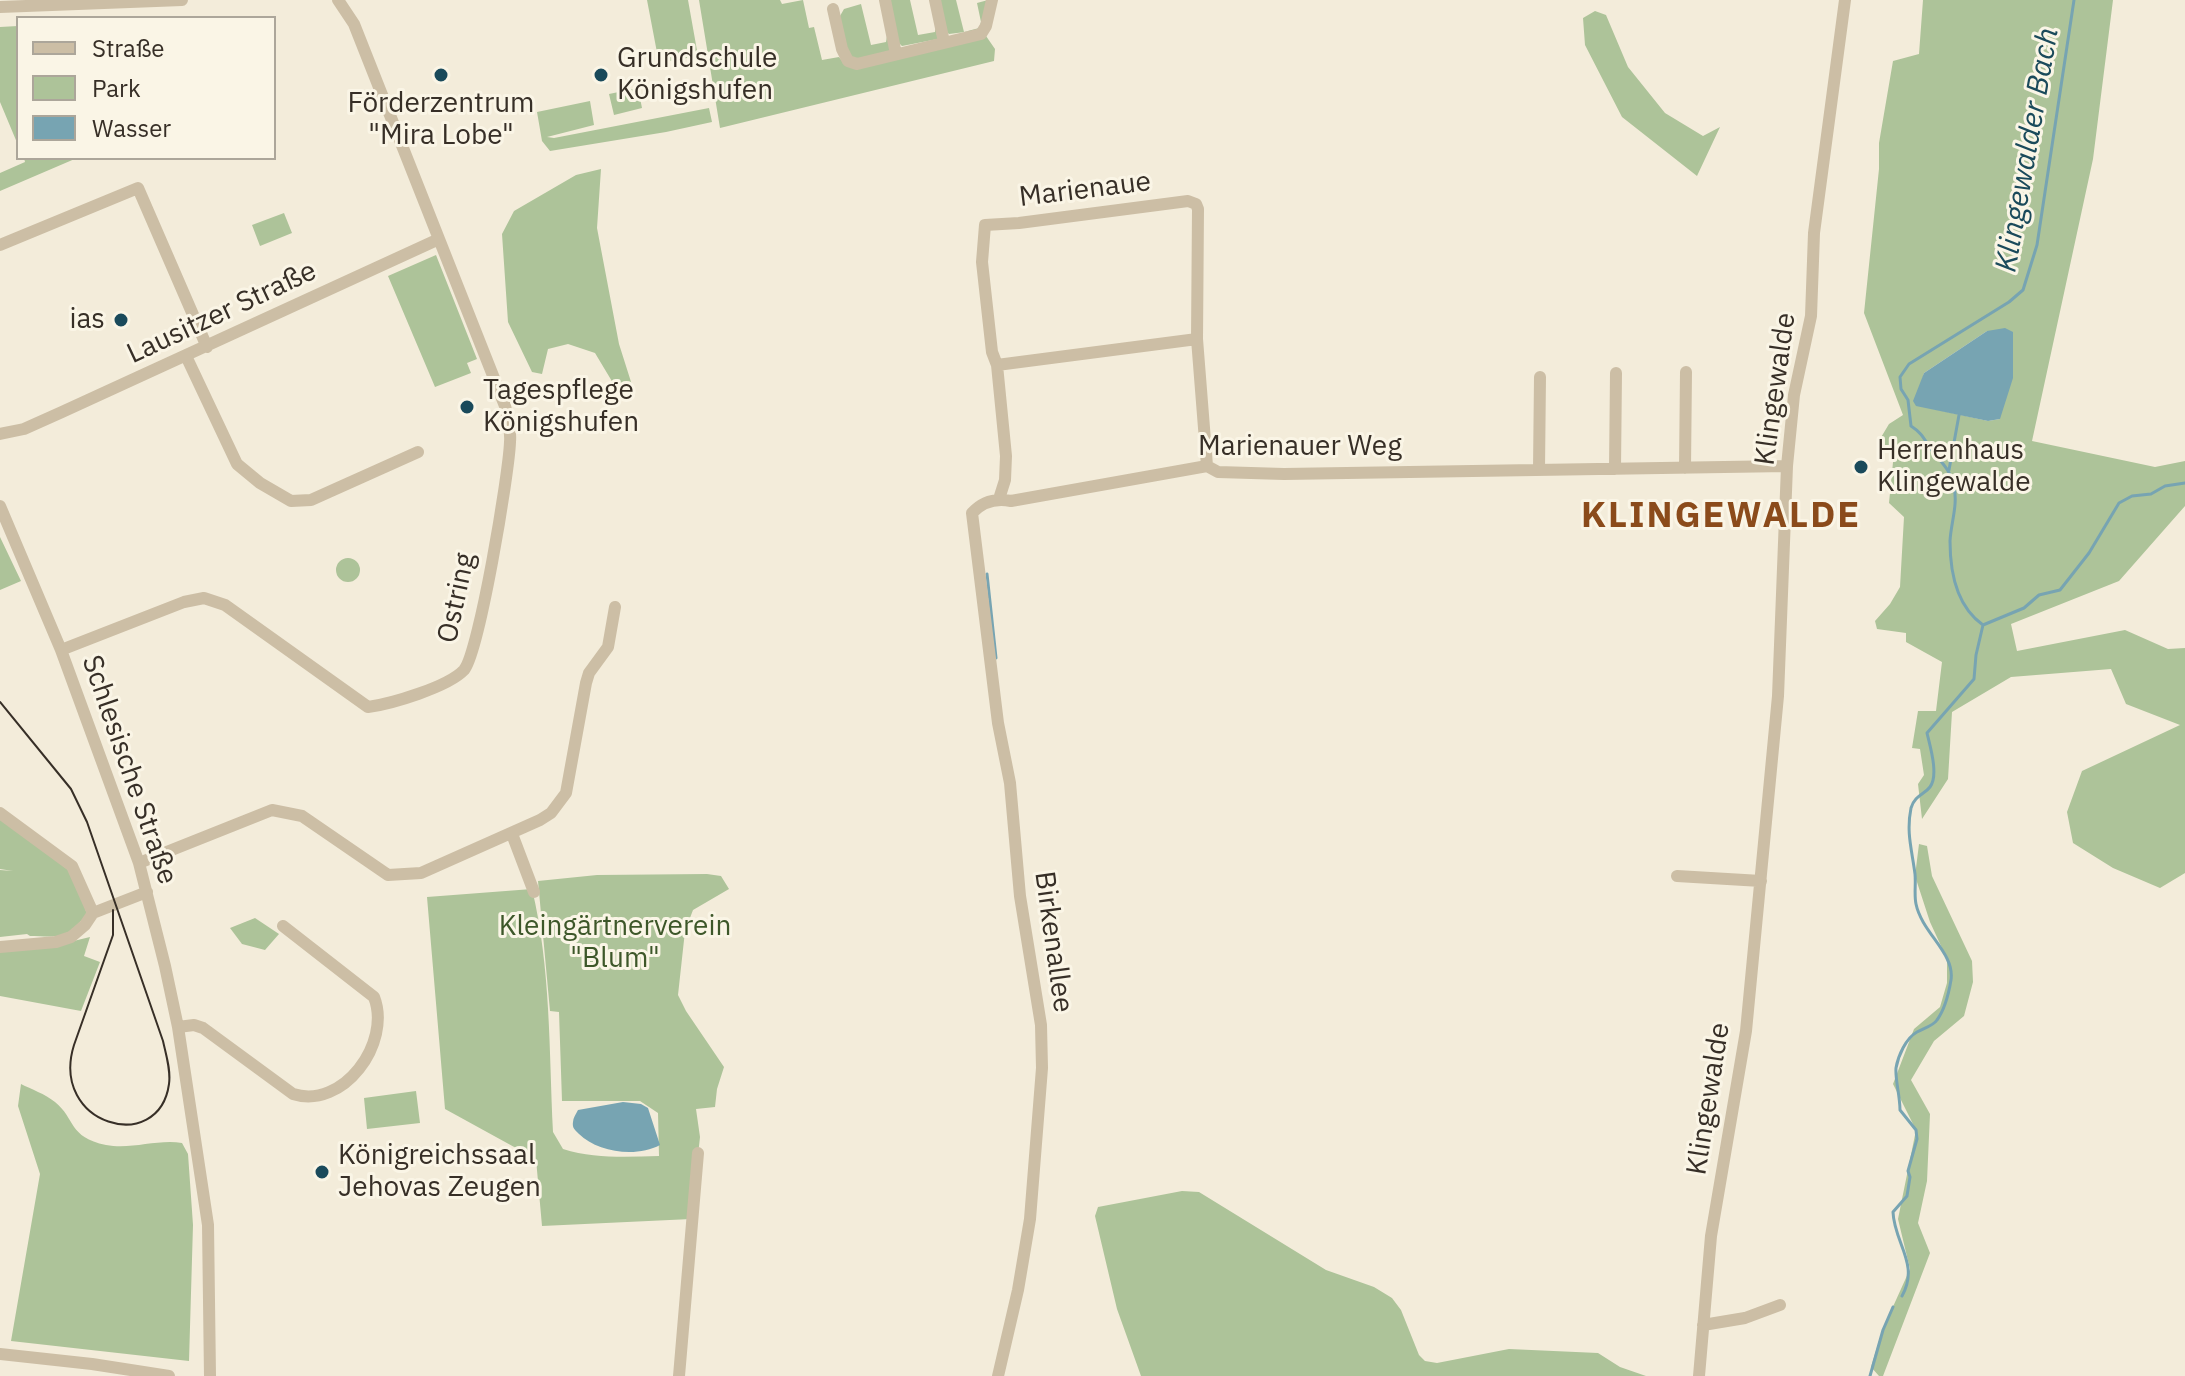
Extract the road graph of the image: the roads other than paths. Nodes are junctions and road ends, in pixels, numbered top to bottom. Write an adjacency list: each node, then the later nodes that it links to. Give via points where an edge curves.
1 (182, 0): 7 (street)
2 (338, 0): 11 (street, via 354,24)
3 (885, 0): 10 (street)
4 (935, 0): 9 (street)
5 (992, 0): 9 (street, via 981,34)
6 (1845, 0): 25 (street, Klingewalde, via 1814,233 1811,316 1794,395)
7 (0, 7)
8 (833, 9): 10 (street, via 848,61)
9 (944, 42): 10 (street)
10 (896, 54)
11 (439, 239): 14 (street, Lausitzer Straße); 35 (street, Ostring, via 505,406 510,436 483,604 465,668 394,704 368,707 225,605 204,598)
12 (0, 245): 14 (street, via 138,188)
13 (1197, 339): 16 (street); 16 (street, Marienaue, via 1198,209 1192,201 985,225 982,262); 24 (street, Marienaue)
14 (207, 347): 15 (street, Lausitzer Straße)
15 (186, 356): 20 (street, Lausitzer Straße); 23 (street, via 237,464 291,501 311,500)
16 (997, 365): 29 (street, Marienaue, via 1006,456)
17 (1686, 372): 26 (street)
18 (1616, 373): 28 (street)
19 (1540, 377): 27 (street)
20 (24, 429): 21 (street, Lausitzer Straße); 22 (street, Lausitzer Straße)
21 (0, 434)
22 (0, 444)
23 (418, 452)
24 (1207, 466): 27 (street, Marienauer Weg, via 1218,472 1284,474); 29 (street, Marienauer Weg)
25 (1787, 466): 26 (street, Marienauer Weg); 40 (street, Klingewalde, via 1778,696)
26 (1685, 468): 28 (street, Marienauer Weg)
27 (1539, 469): 28 (street, Marienauer Weg)
28 (1615, 469)
29 (999, 499): 31 (street, Marienauer Weg)
30 (0, 506): 33 (street, Schlesische Straße)
31 (972, 513): 54 (street, Birkenallee, via 1041,1025 1030,1219)
32 (0, 514): 33 (street, Schlesische Straße)
33 (13, 537): 35 (street, Schlesische Straße)
34 (615, 607): 37 (street, via 608,647 586,683 566,793 551,813)
35 (61, 650): 38 (street, Schlesische Straße)
36 (0, 813): 43 (street, via 72,866)
37 (512, 834): 38 (street, via 421,873 400,876 378,870 302,816 272,810); 42 (street)
38 (139, 863): 41 (street, Schlesische Straße)
39 (1677, 876): 40 (street)
40 (1761, 881): 49 (street, Klingewalde, via 1746,1031 1711,1236)
41 (147, 892): 43 (street); 46 (street, Schlesische Straße)
42 (534, 892)
43 (93, 913): 45 (street, via 71,937)
44 (283, 926): 46 (street, via 374,997 377,1036 345,1083 323,1095 293,1094 203,1028)
45 (0, 947)
46 (178, 1027): 52 (street, Schlesische Straße, via 208,1225)
47 (698, 1153): 53 (street)
48 (1780, 1305): 49 (street)
49 (1703, 1325): 55 (street, Klingewalde)
50 (0, 1354): 51 (street)
51 (169, 1376)
52 (210, 1376)
53 (679, 1376)
54 (998, 1376)
55 (1699, 1376)

